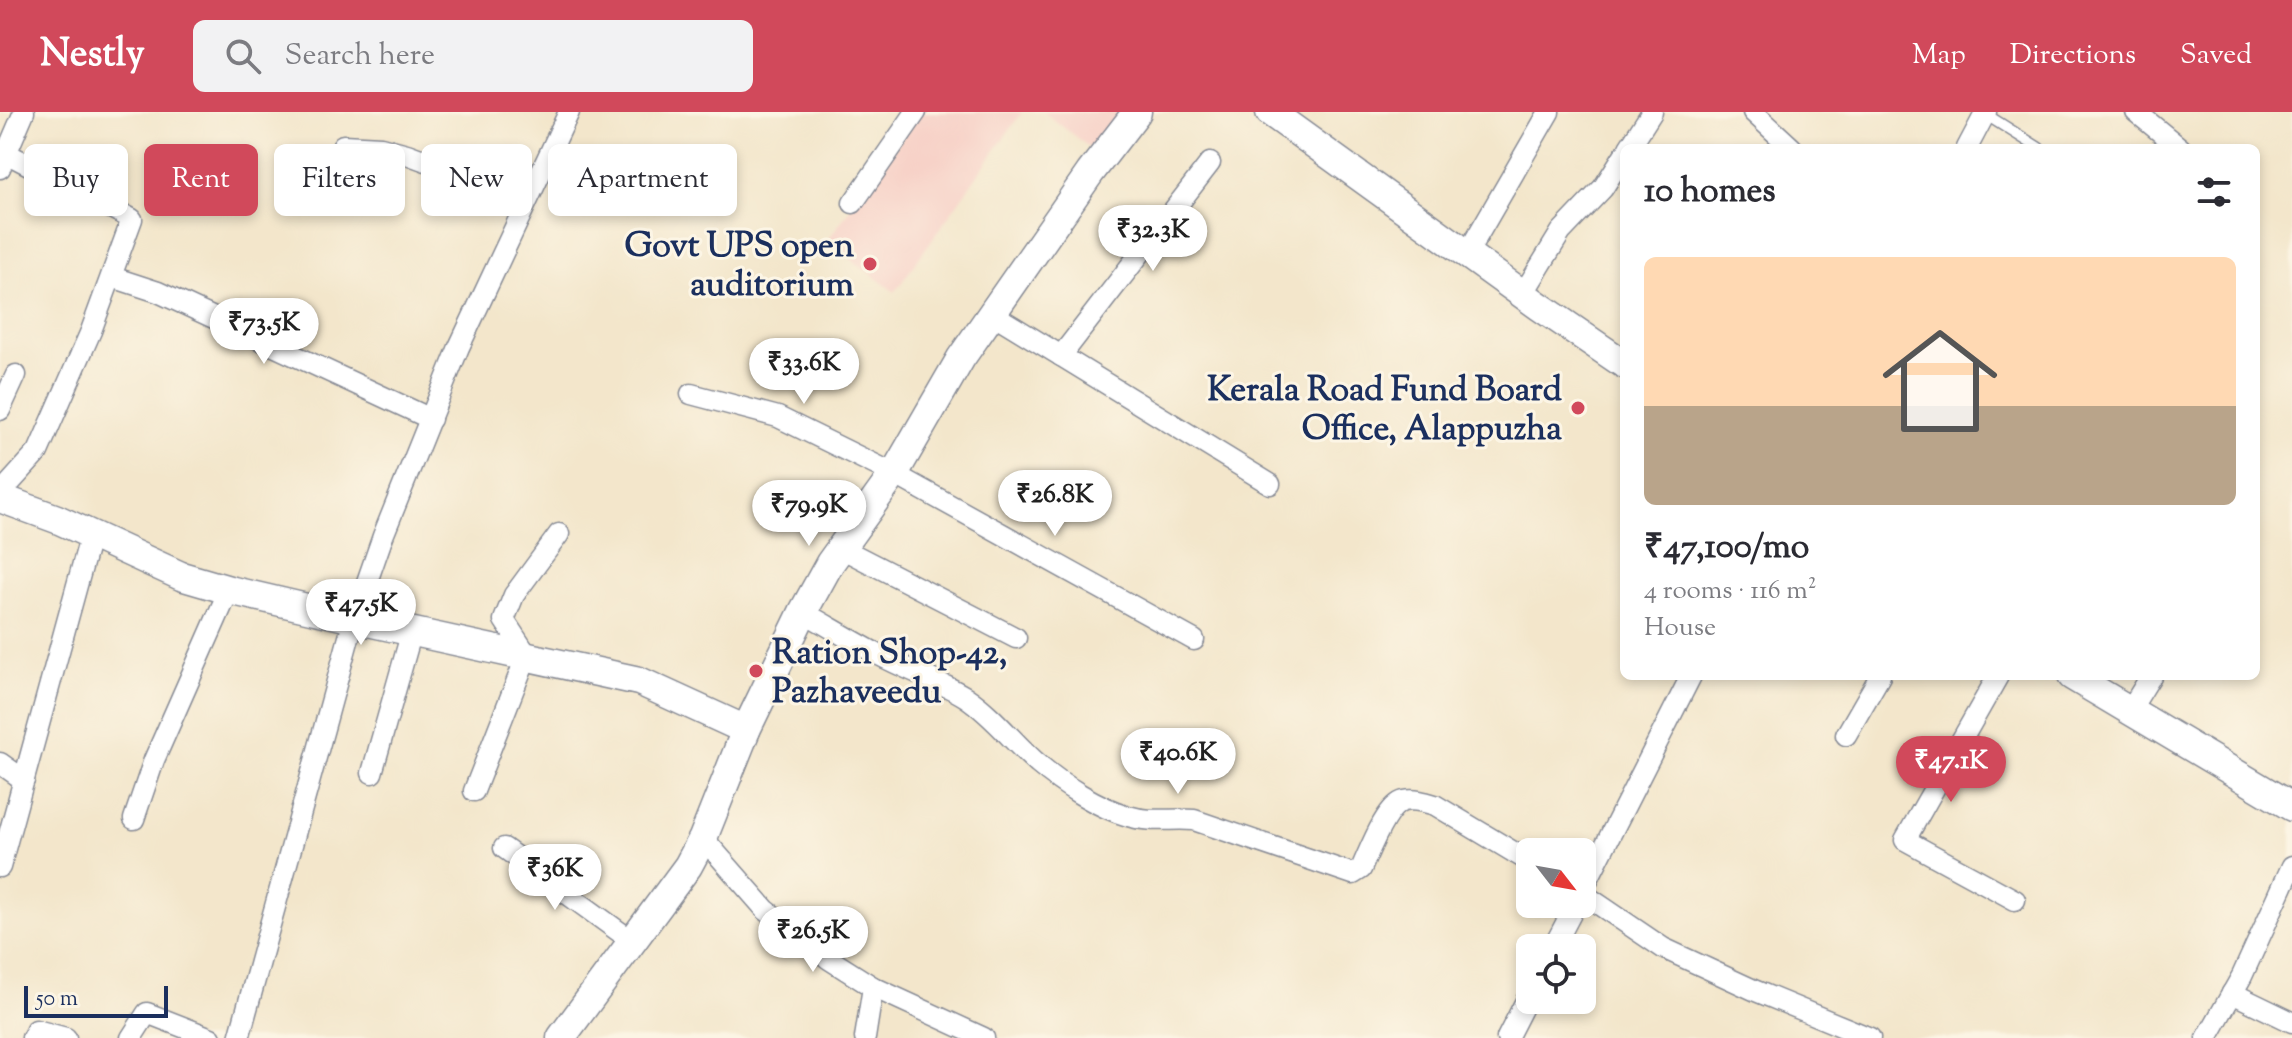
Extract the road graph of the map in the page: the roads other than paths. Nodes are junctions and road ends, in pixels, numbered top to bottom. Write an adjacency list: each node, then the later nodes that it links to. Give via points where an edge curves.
1 (24, 112): 16 (street)
2 (569, 112): 19 (street)
3 (916, 112): 20 (street)
4 (1137, 112): 25 (street)
5 (1270, 112): 22 (street)
6 (1549, 112): 22 (street)
7 (1652, 112): 11 (street)
8 (1753, 112): 12 (street)
9 (2136, 112): 15 (street)
10 (1986, 113): 13 (street); 14 (lane)
11 (1632, 144)
12 (1788, 144)
13 (1969, 144)
14 (2033, 144)
15 (2175, 144)
16 (3, 160): 23 (street, via 132,219)
17 (1620, 161): 24 (street, via 1603,188 1561,232)
18 (1210, 163): 26 (street)
19 (532, 188)
20 (853, 203)
21 (519, 216): 31 (street)
22 (1467, 254): 24 (street)
23 (112, 277): 31 (street, via 158,292); 34 (street, via 38,452)
24 (1523, 294): 27 (street)
25 (991, 313): 26 (street); 32 (street)
26 (1061, 356): 33 (street)
27 (1620, 361)
28 (16, 375): 30 (street)
29 (691, 394): 32 (street, via 778,417)
30 (0, 410)
31 (431, 419): 40 (street)
32 (894, 474): 37 (street); 43 (street)
33 (1270, 484)
34 (0, 496): 35 (street)
35 (91, 534): 38 (street, via 181,576); 55 (street)
36 (559, 534): 44 (street, via 514,595 504,620)
37 (841, 548): 39 (street); 42 (street)
38 (229, 590): 40 (street); 58 (street, via 154,760)
39 (803, 612): 51 (street); 61 (street, via 964,696 1039,765 1095,803 1128,816 1160,822 1194,820 1353,874 1361,869 1390,810 1402,801 1420,801)
40 (354, 619): 41 (street); 76 (street)
41 (412, 631): 44 (street); 54 (street)
42 (1016, 638)
43 (1194, 640)
44 (527, 655): 51 (street, via 639,681); 56 (street)
45 (1689, 680): 62 (street)
46 (1878, 680): 52 (street)
47 (1996, 680): 65 (street, via 1905,840)
48 (2079, 680): 50 (street)
49 (2149, 680): 50 (street)
50 (2130, 710): 57 (street)
51 (746, 730): 59 (street)
52 (1846, 735)
53 (0, 763): 55 (street)
54 (372, 773)
55 (24, 780): 64 (street)
56 (474, 791)
57 (2292, 807)
58 (134, 819)
59 (703, 838): 67 (street); 68 (street, via 766,910)
60 (504, 848): 67 (street)
61 (1516, 854)
62 (1596, 864)
63 (2292, 866): 69 (street)
64 (0, 867)
65 (2015, 900)
66 (1596, 902): 81 (street, via 1663,948)
67 (632, 941): 77 (street)
68 (873, 987): 78 (street); 79 (street)
69 (2232, 993): 71 (street); 82 (street)
70 (1519, 1014): 80 (street)
71 (2292, 1022)
72 (32, 1038): 73 (street, via 36,1030)
73 (66, 1038)
74 (131, 1038): 75 (street, via 147,1013)
75 (211, 1038)
76 (239, 1038)
77 (561, 1038)
78 (865, 1038)
79 (984, 1038)
80 (1507, 1038)
81 (1870, 1038)
82 (2207, 1038)

